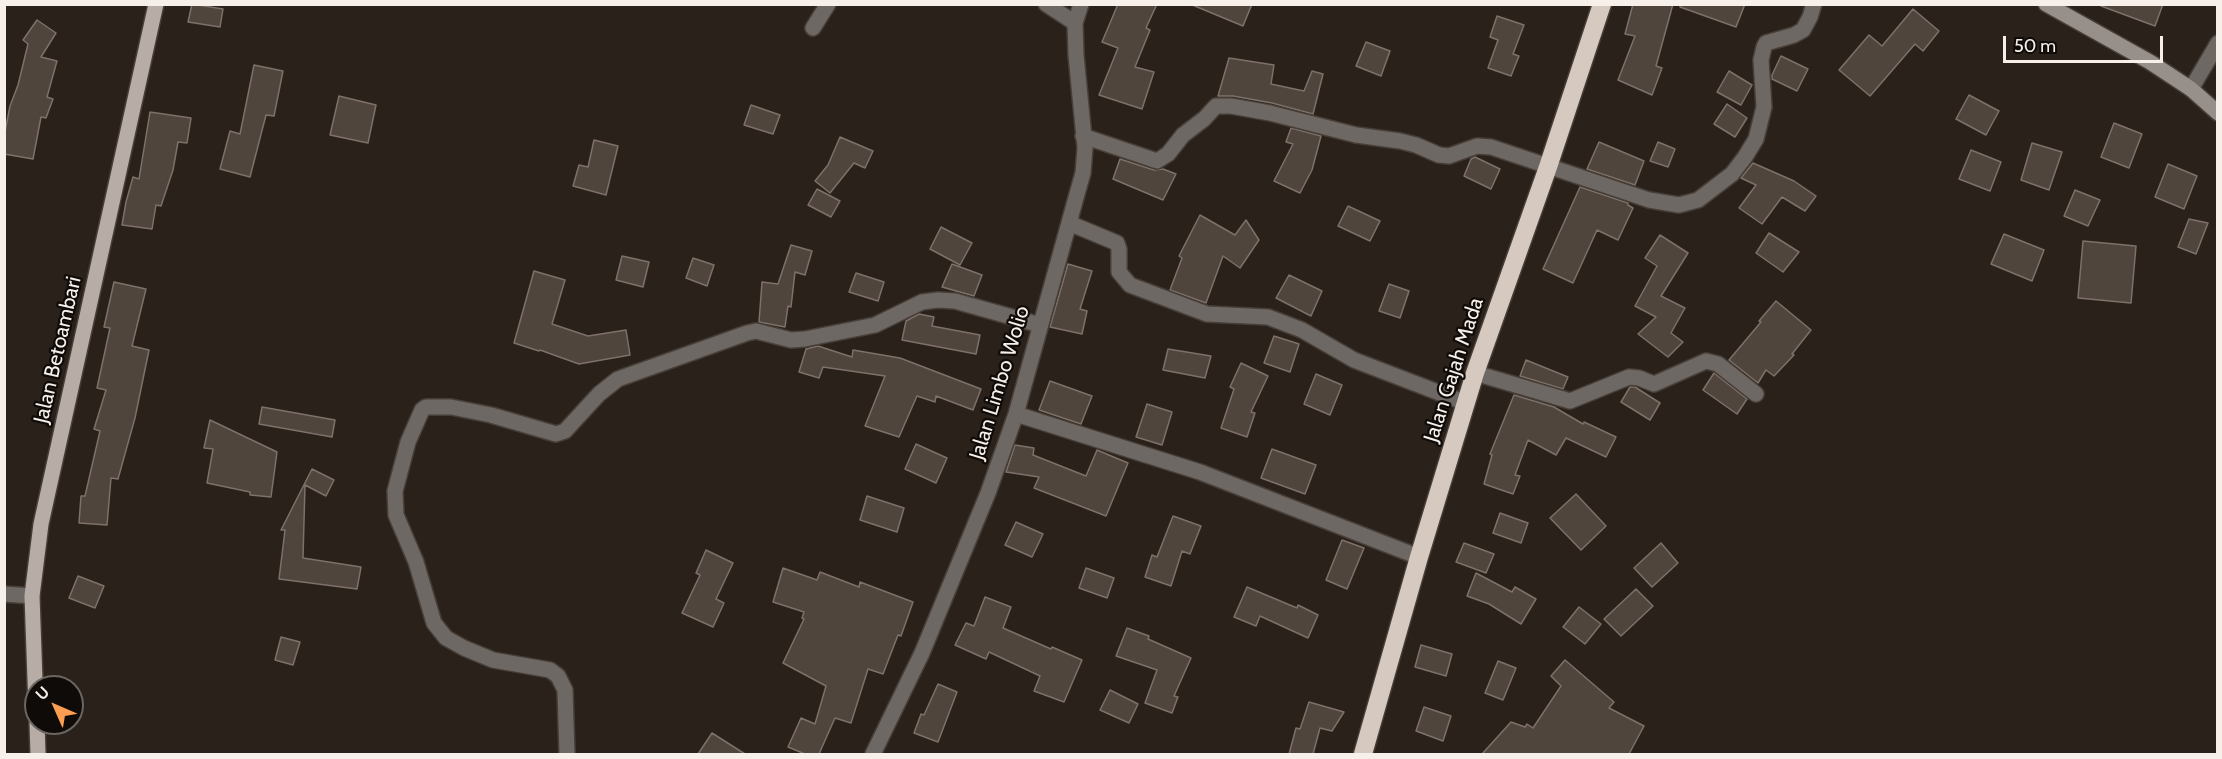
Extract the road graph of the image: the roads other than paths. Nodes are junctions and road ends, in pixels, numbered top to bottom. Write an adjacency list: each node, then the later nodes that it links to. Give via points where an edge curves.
1 (156, 4): 23 (main road, Jalan Betoambari, via 40,524)
2 (828, 4): 9 (street)
3 (1046, 4): 8 (street)
4 (1081, 4): 8 (street, Jalan Limbo Wolio)
5 (1602, 4): 14 (highway, Jalan Gajah Mada)
6 (1814, 4): 14 (street, via 1803,30 1766,44 1761,60 1764,107 1756,139 1732,174 1698,200 1679,205 1649,200)
7 (2046, 4): 11 (street)
8 (1075, 23): 13 (street, Jalan Limbo Wolio)
9 (813, 28)
10 (2217, 43): 11 (street)
11 (2192, 89): 12 (street)
12 (2217, 114)
13 (1083, 136): 14 (street, via 1157,161 1216,106 1231,106 1356,135 1400,141 1439,155 1491,147); 15 (street, Jalan Limbo Wolio, via 1083,173)
14 (1548, 167): 17 (highway, Jalan Gajah Mada)
15 (1069, 223): 16 (street, Jalan Limbo Wolio); 19 (street, via 1117,243 1119,272 1130,285 1207,314 1268,317 1302,330 1354,360)
16 (1040, 325): 20 (street, Jalan Limbo Wolio); 27 (street, via 955,301 938,300 922,302 876,325 805,339 747,333 618,379 565,431 556,434 451,407 422,410 408,442 395,491 396,514 416,562 434,623 446,638 464,648 494,660 550,670 558,676 565,690)
17 (1475, 373): 18 (street, via 1570,401 1629,377 1654,384 1706,361 1718,364); 19 (highway, Jalan Gajah Mada)
18 (1756, 394)
19 (1466, 403): 21 (highway, Jalan Gajah Mada)
20 (1016, 414): 21 (street, via 1200,472); 28 (street, Jalan Limbo Wolio, via 922,653)
21 (1419, 557): 29 (highway, Jalan Gajah Mada)
22 (4, 594): 23 (street)
23 (32, 596): 24 (main road, Jalan Betoambari)
24 (35, 675)
25 (37, 735): 26 (main road)
26 (38, 754)
27 (567, 754)
28 (873, 754)
29 (1363, 754)

